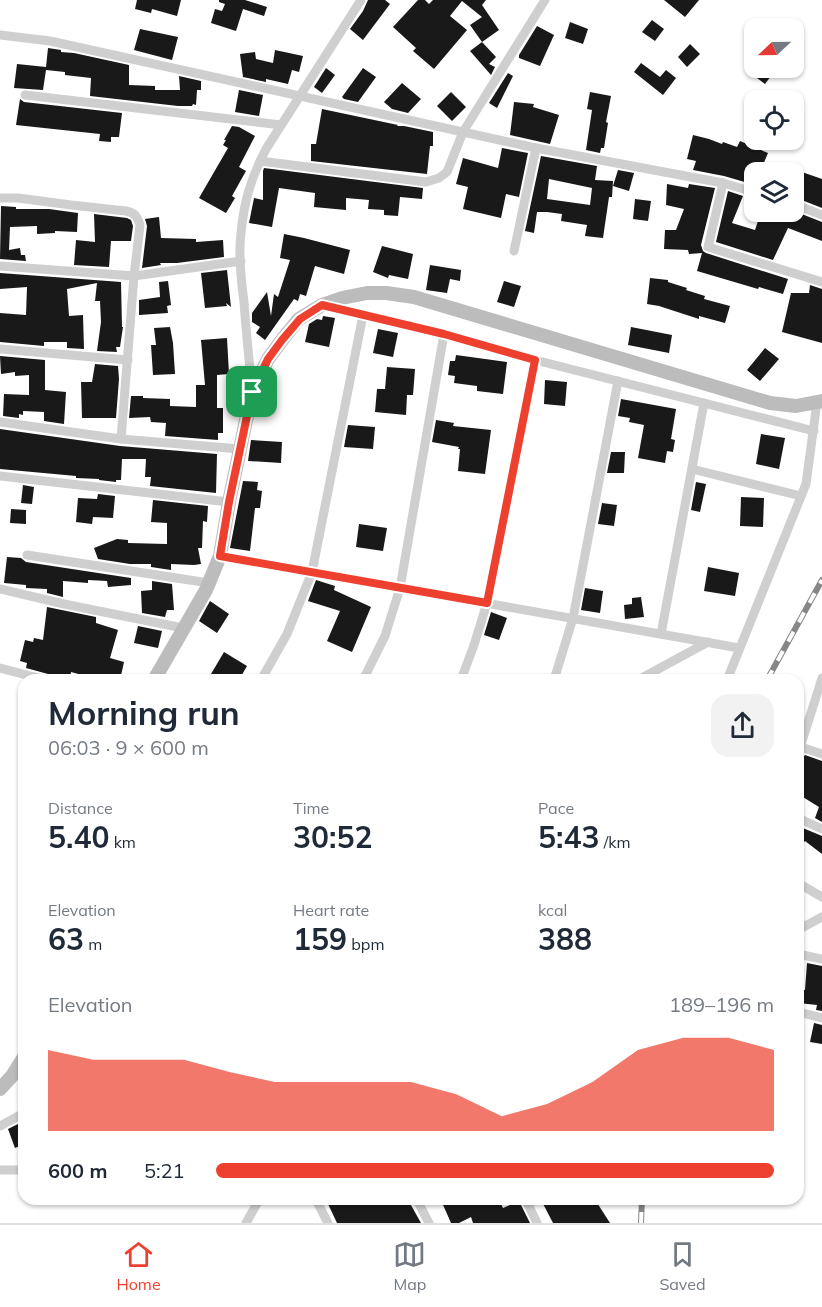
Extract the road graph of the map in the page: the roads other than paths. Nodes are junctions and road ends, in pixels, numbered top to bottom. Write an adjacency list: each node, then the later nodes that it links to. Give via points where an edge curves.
1 (361, 0): 5 (street)
2 (546, 0): 7 (street)
3 (0, 35): 5 (street, via 50,41)
4 (25, 95): 6 (street)
5 (301, 96): 6 (street); 7 (street)
6 (281, 125): 9 (street)
7 (463, 132): 8 (street); 9 (street, via 447,172 426,183)
8 (536, 148): 10 (street); 15 (street)
9 (260, 161): 16 (street, via 245,202)
10 (723, 183): 11 (street); 19 (street, via 708,247)
11 (744, 189)
12 (0, 198): 18 (street, via 133,213 140,225)
13 (804, 208): 14 (street)
14 (822, 215)
15 (514, 251)
16 (241, 261): 18 (street); 27 (street)
17 (0, 266): 18 (street)
18 (134, 276): 24 (street)
19 (822, 282)
20 (322, 305): 21 (street); 27 (street, via 300,319 282,340); 28 (street, via 367,293 414,297 770,403 796,406)
21 (363, 315): 22 (street); 40 (street)
22 (444, 334): 25 (street); 42 (street)
23 (0, 349): 24 (street)
24 (128, 360): 32 (street)
25 (535, 360): 26 (street); 44 (street)
26 (618, 381): 29 (street); 45 (street)
27 (252, 392): 33 (street)
28 (820, 401): 31 (street)
29 (705, 403): 31 (street); 34 (street)
30 (0, 422): 32 (street)
31 (814, 431): 36 (street)
32 (121, 439): 33 (street)
33 (240, 450): 37 (street)
34 (692, 470): 36 (street); 47 (street)
35 (0, 476): 37 (street)
36 (801, 496): 49 (street)
37 (229, 502): 39 (street)
38 (27, 555): 41 (street)
39 (220, 556): 40 (street); 41 (street)
40 (312, 572): 42 (street); 53 (street, via 287,634)
41 (209, 583): 46 (street)
42 (400, 588): 44 (street); 54 (street, via 385,636)
43 (0, 589): 46 (street)
44 (487, 603): 45 (street); 55 (street)
45 (573, 618): 47 (street); 56 (street)
46 (183, 628): 52 (street)
47 (661, 634): 48 (street)
48 (708, 642): 49 (street); 57 (street)
49 (740, 648): 58 (street)
50 (0, 668): 51 (street)
51 (23, 674)
52 (160, 674)
53 (264, 674)
54 (366, 674)
55 (463, 674)
56 (556, 674)
57 (649, 674)
58 (729, 674)
59 (822, 678): 60 (street)
60 (804, 734)
61 (804, 751): 62 (street)
62 (822, 754)
63 (804, 821): 64 (street)
64 (822, 829)
65 (804, 886): 66 (street)
66 (822, 897)
67 (822, 917): 68 (street)
68 (804, 927)
69 (804, 955): 70 (street)
70 (822, 959)
71 (804, 1014): 72 (street)
72 (822, 1018)
73 (18, 1066): 74 (street)
74 (0, 1089)
75 (18, 1116): 76 (street)
76 (0, 1126)
77 (0, 1170): 78 (street)
78 (18, 1170)
79 (256, 1205): 83 (street)
80 (319, 1205): 84 (street)
81 (420, 1205): 85 (street)
82 (528, 1205): 86 (street)
83 (246, 1223)
84 (328, 1223)
85 (429, 1223)
86 (537, 1223)

